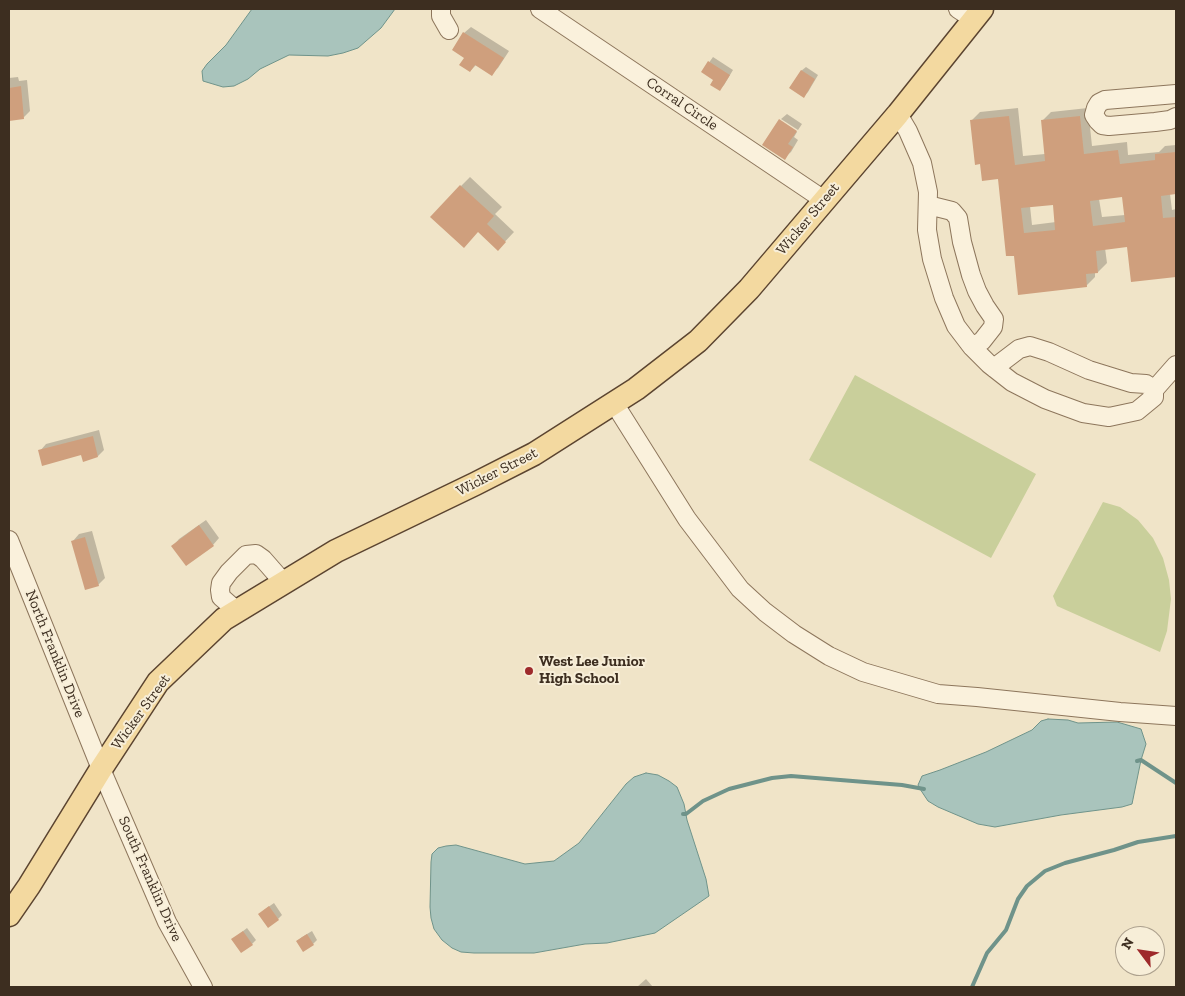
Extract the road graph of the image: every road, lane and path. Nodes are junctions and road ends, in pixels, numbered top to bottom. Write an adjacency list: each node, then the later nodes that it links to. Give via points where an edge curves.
1 (441, 9): 4 (street)
2 (540, 9): 8 (street, Corral Circle)
3 (971, 12): 6 (main road, Wicker Street)
4 (449, 30)
5 (1176, 94): 7 (street, via 1105,100 1099,103 1094,115 1102,125 1109,126 1170,120)
6 (898, 114): 8 (main road, Wicker Street); 9 (street, via 922,163)
7 (1176, 116)
8 (824, 200): 14 (main road, Wicker Street, via 749,288 698,341)
9 (928, 205): 10 (street, via 927,230 944,298 956,326); 10 (street, via 952,211 958,218 977,292 994,319 993,327 982,341)
10 (972, 347): 12 (street)
11 (1176, 365): 13 (street)
12 (994, 368): 13 (street, via 1019,349 1030,346 1089,370 1131,383 1146,384); 13 (street, via 1012,382 1045,399 1083,413 1109,418 1136,411 1154,397)
13 (1154, 390)
14 (614, 403): 16 (main road, Wicker Street, via 534,454 336,551); 18 (street, via 687,519 740,589 794,634 829,656 863,672 938,694)
15 (9, 540): 19 (street, North Franklin Drive)
16 (284, 583): 17 (main road, Wicker Street); 17 (street, via 263,559 256,554 246,555 221,583 221,597)
17 (237, 611): 19 (main road, Wicker Street, via 224,619 158,682)
18 (1176, 716)
19 (101, 769): 20 (main road, Wicker Street); 21 (street, South Franklin Drive, via 167,922)
20 (9, 915)
21 (202, 987)

